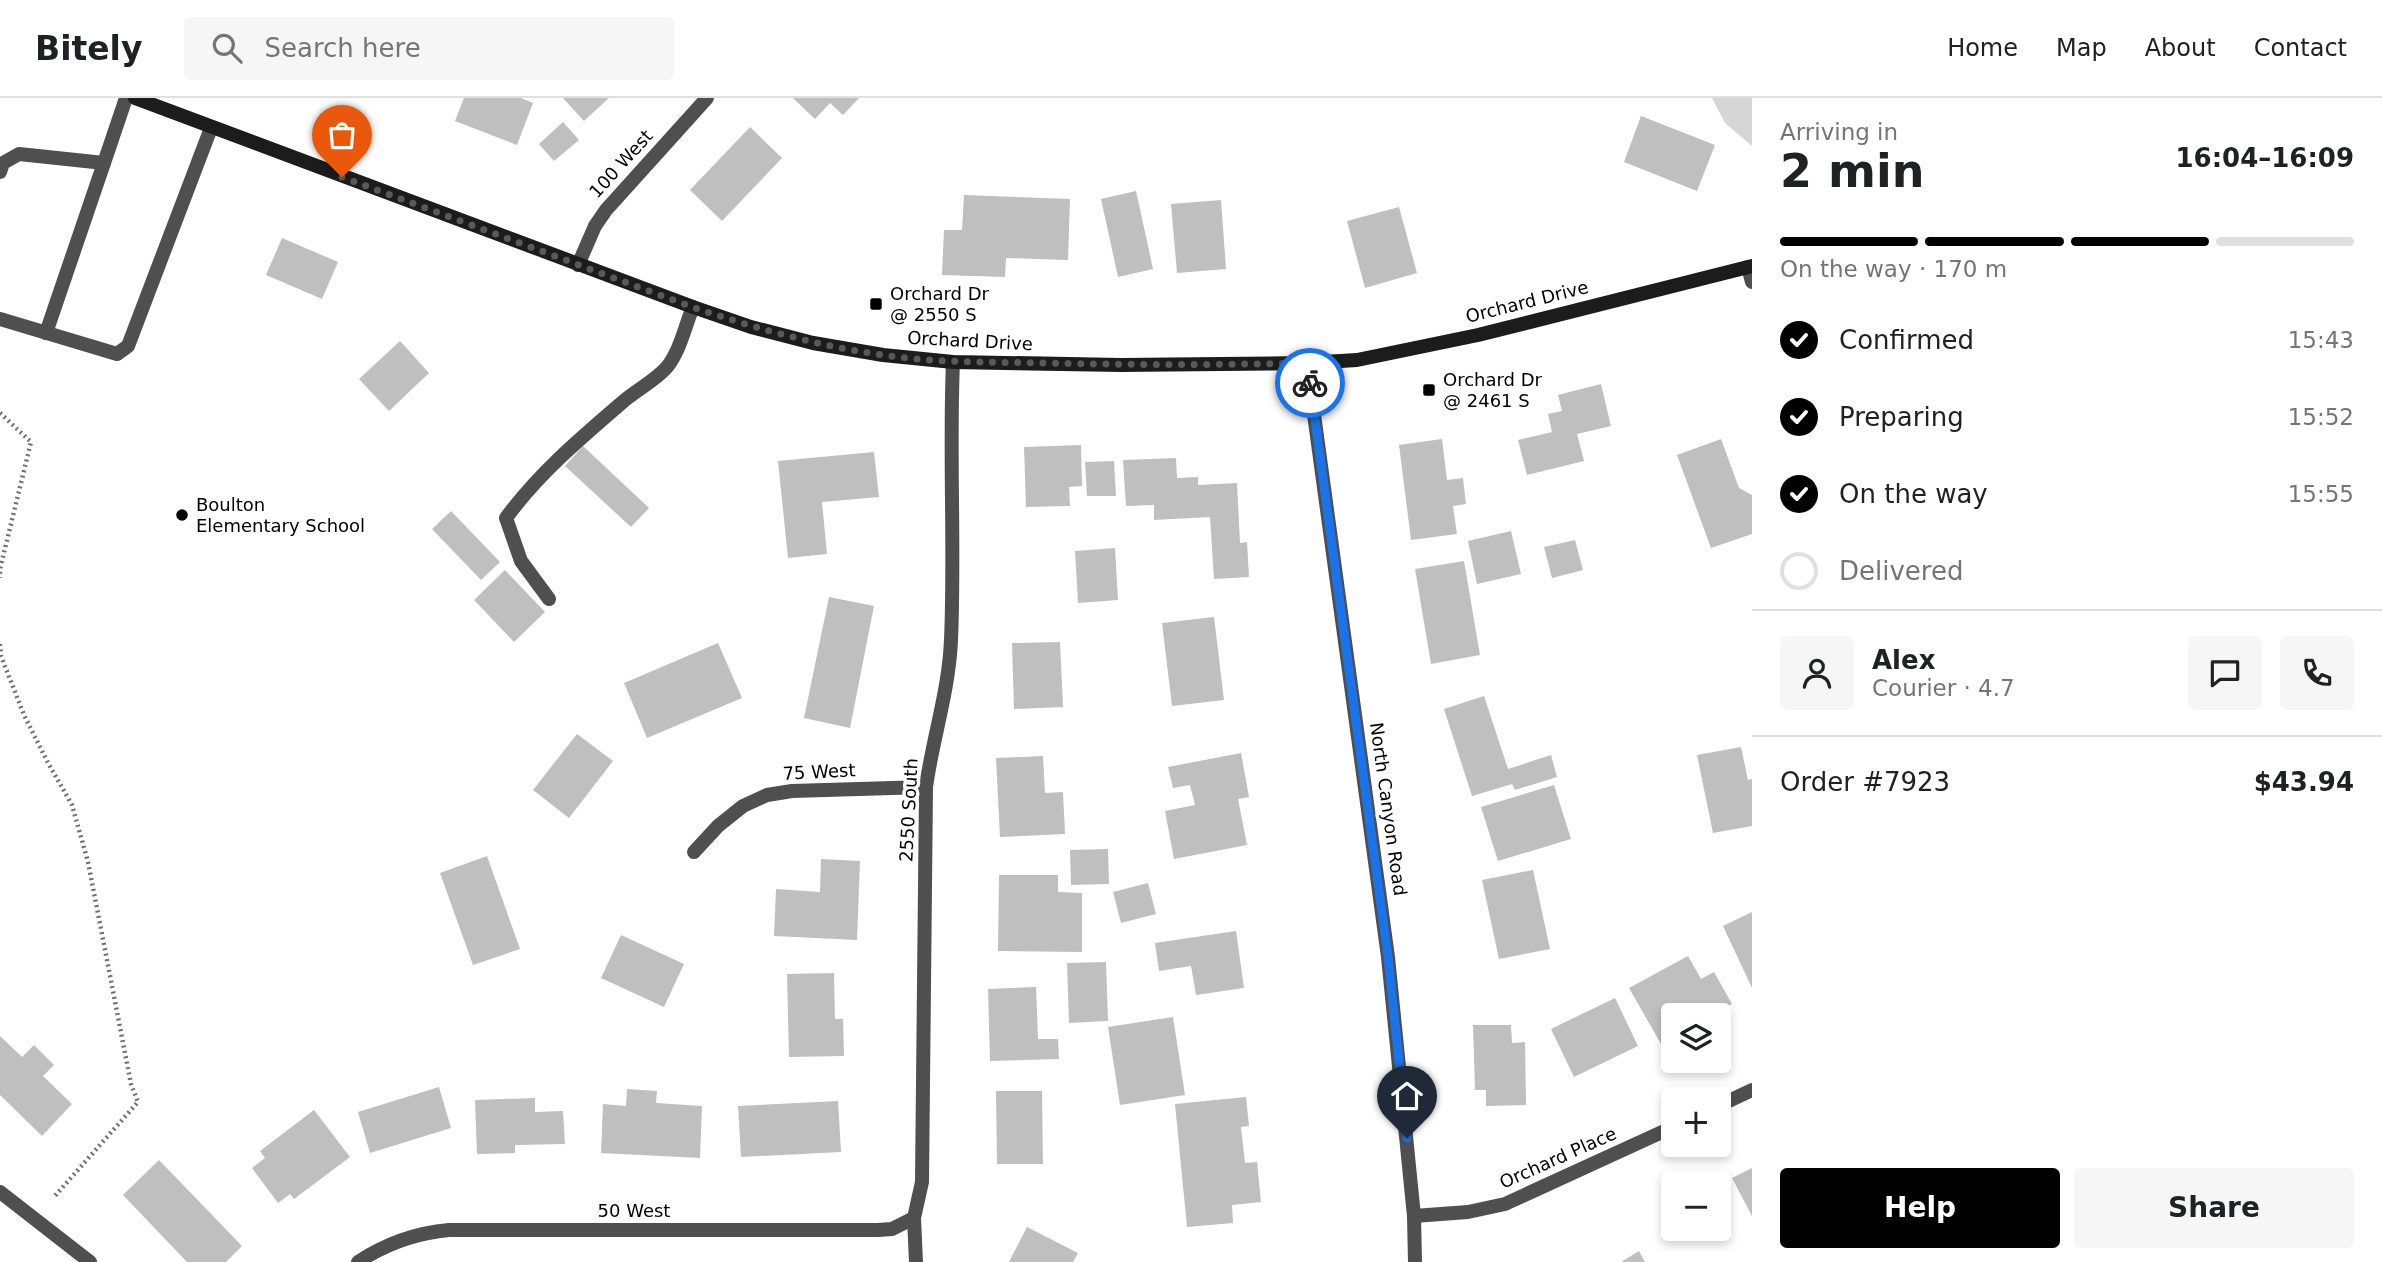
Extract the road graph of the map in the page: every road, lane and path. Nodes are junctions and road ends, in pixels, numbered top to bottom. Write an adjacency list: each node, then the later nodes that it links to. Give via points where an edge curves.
1 (126, 98): 5 (street)
2 (135, 98): 4 (main road, Orchard Drive)
3 (707, 98): 7 (street, 100 West, via 606,209)
4 (211, 128): 7 (main road, Orchard Drive); 12 (street, via 128,346 117,354)
5 (103, 163): 6 (street, via 19,154 3,163); 12 (street)
6 (0, 172)
7 (578, 265): 10 (main road, Orchard Drive)
8 (1750, 266): 9 (street); 14 (main road, Orchard Drive, via 1478,335 1357,359)
9 (1752, 282)
10 (692, 307): 13 (main road, Orchard Drive, via 813,343); 17 (street, via 666,369 554,461 506,518 521,561)
11 (0, 319): 12 (street)
12 (46, 333)
13 (953, 362): 14 (main road, Orchard Drive); 19 (street, 2550 South, via 951,640)
14 (1307, 363): 26 (street, North Canyon Road, via 1388,957)
15 (0, 413): 16 (path, via 31,442)
16 (0, 578)
17 (549, 598)
18 (0, 645): 25 (path, via 24,715 72,805 138,1102)
19 (926, 787): 20 (street, 75 West, via 767,795 743,806); 27 (street, 2550 South, via 922,1182)
20 (694, 852)
21 (1752, 1090): 22 (street)
22 (1731, 1100)
23 (1661, 1132): 26 (street, Orchard Place, via 1505,1204)
24 (0, 1192): 28 (street)
25 (54, 1197)
26 (1415, 1216): 31 (street, North Canyon Road)
27 (914, 1218): 29 (street, 50 West, via 878,1230 449,1230 411,1236); 30 (street, 2550 South)
28 (90, 1262)
29 (358, 1262)
30 (916, 1262)
31 (1415, 1262)

